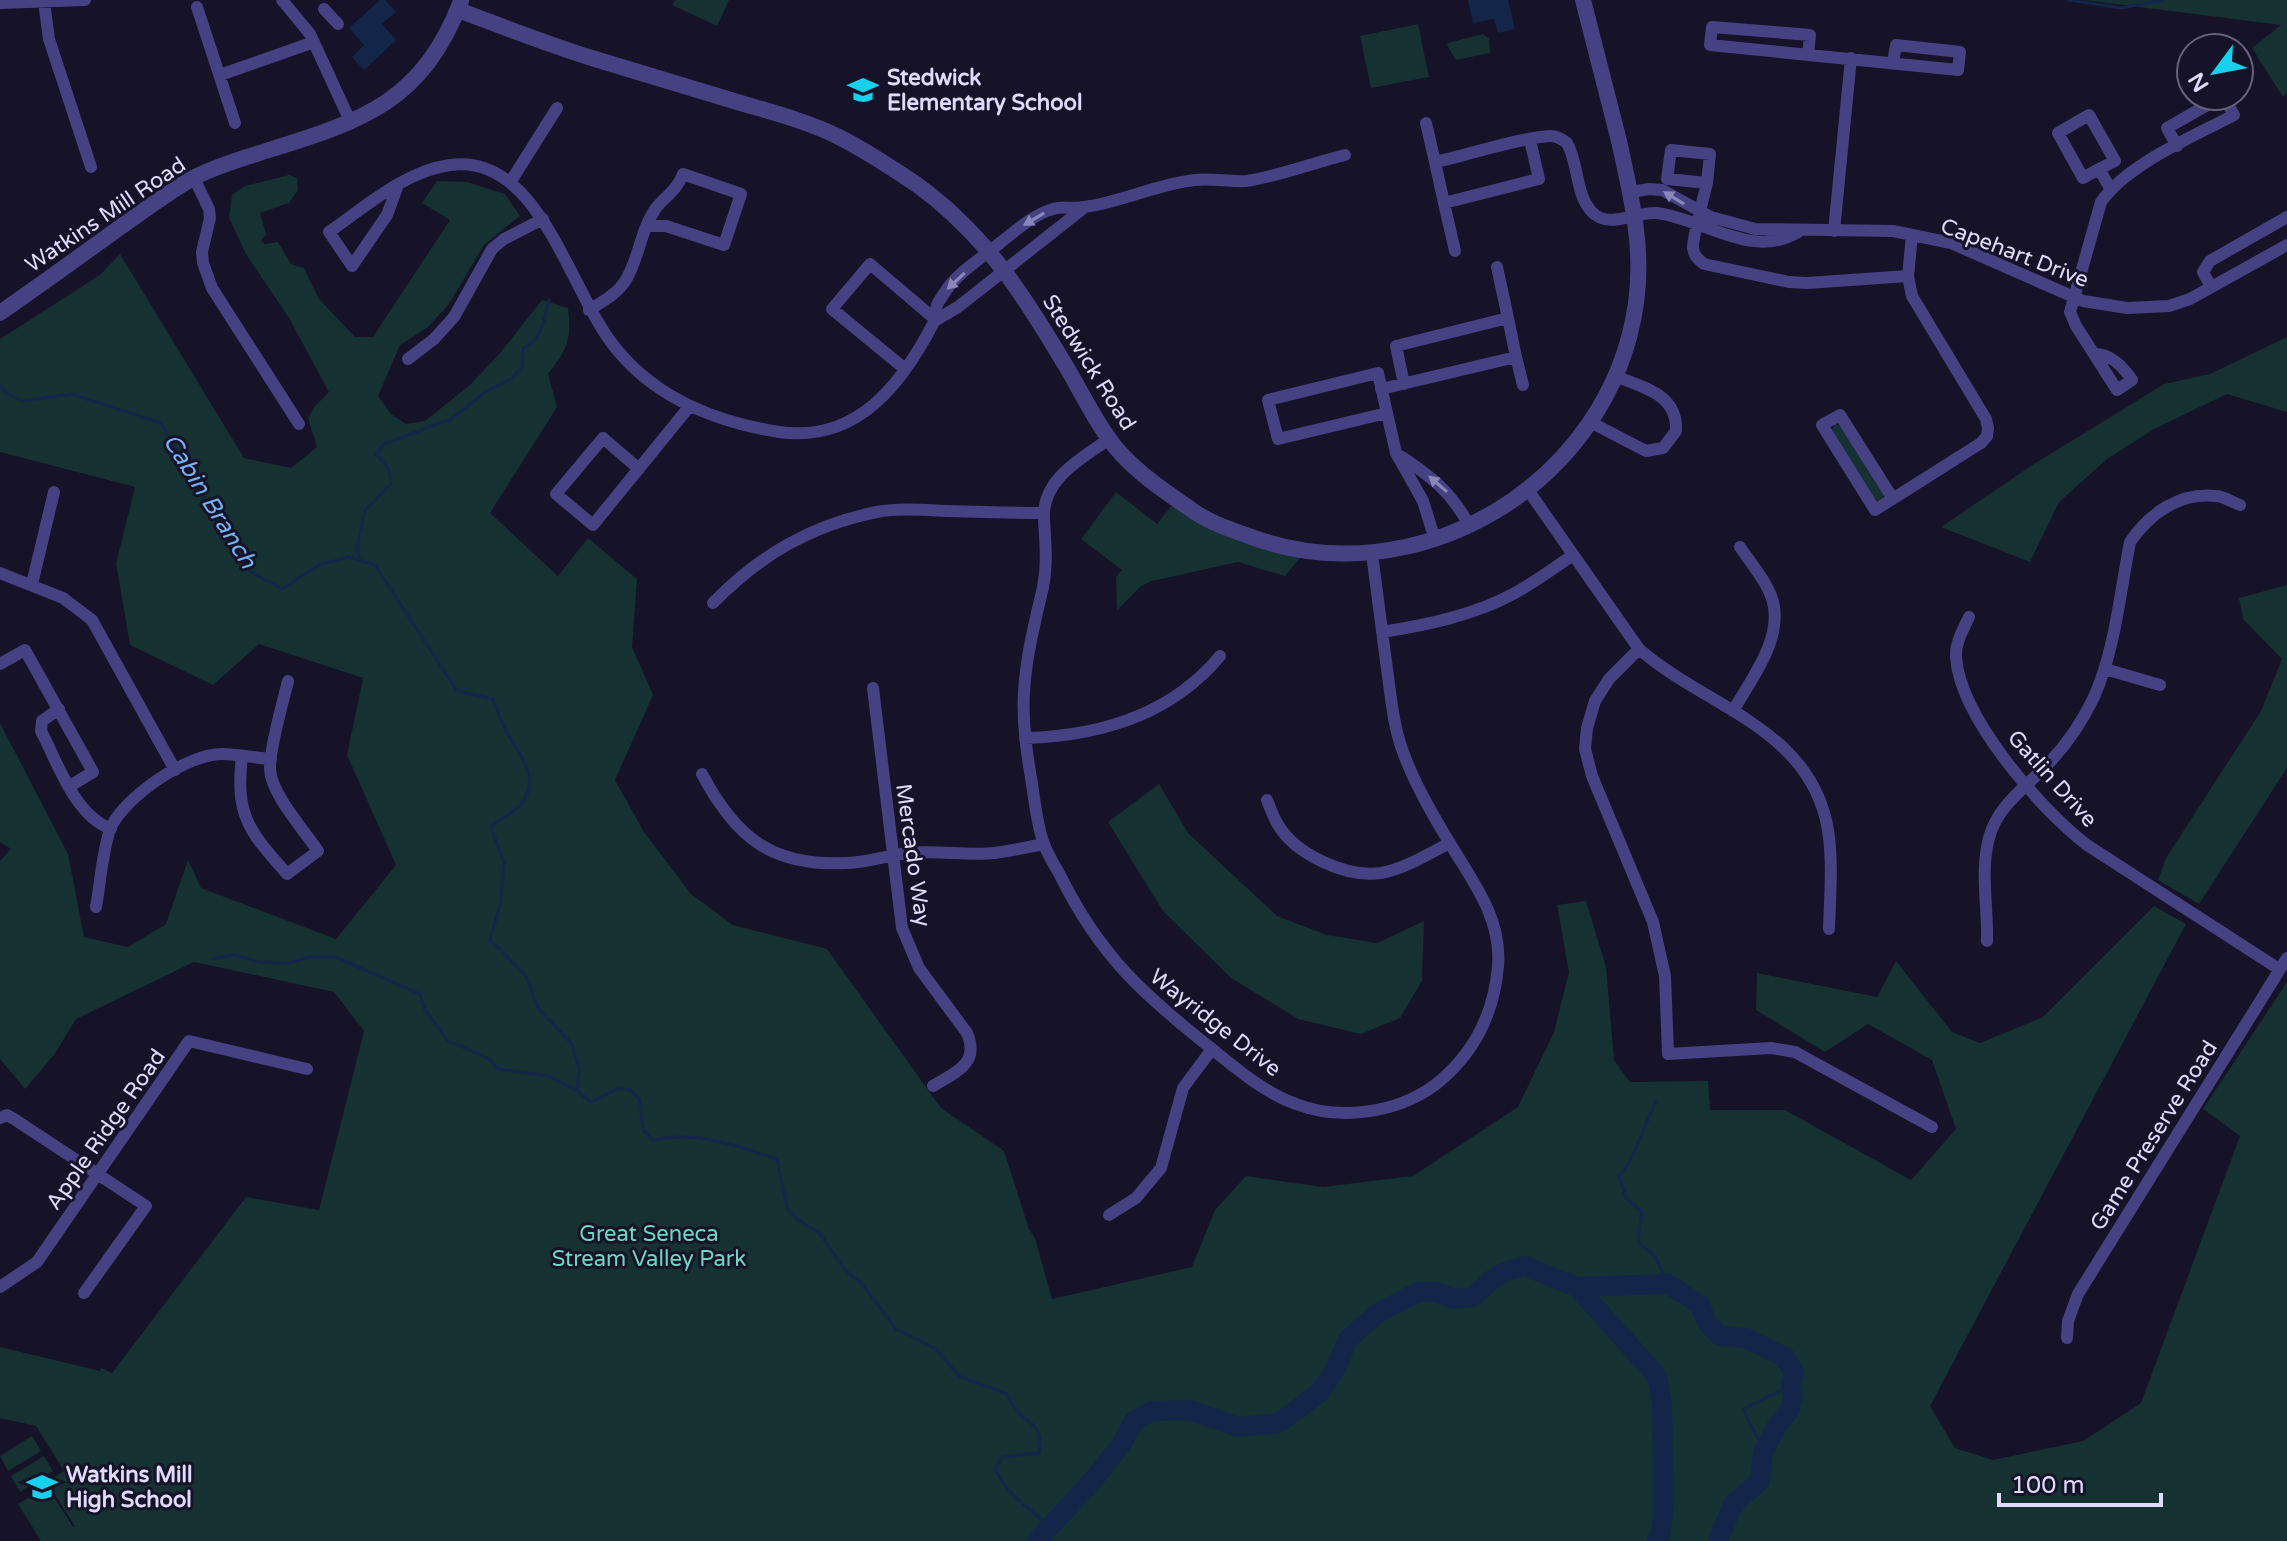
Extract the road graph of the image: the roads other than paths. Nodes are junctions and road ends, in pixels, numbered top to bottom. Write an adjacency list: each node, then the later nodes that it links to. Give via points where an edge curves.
1 (85, 0): 4 (street)
2 (282, 0): 10 (street)
3 (1583, 0): 32 (street, Stedwick Road)
4 (44, 2): 5 (street); 25 (street, via 52,49)
5 (0, 3)
6 (460, 5): 19 (street, Watkins Mill Road, via 438,51 420,74 389,102); 43 (street, Stedwick Road, via 589,57 838,136 917,185)
7 (197, 7): 14 (street)
8 (324, 9): 9 (street)
9 (338, 24)
10 (314, 42): 14 (street); 19 (street)
11 (1808, 55): 11 (street, via 1710,45 1712,27 1810,35); 12 (street)
12 (1851, 58): 13 (street); 40 (street)
13 (1893, 62): 13 (street, via 1896,45 1960,52 1958,70)
14 (220, 75): 18 (street)
15 (557, 108): 28 (street)
16 (2195, 112): 22 (street, via 2167,128)
17 (2232, 112): 22 (street)
18 (235, 123)
19 (351, 123): 27 (street, Watkins Mill Road)
20 (1426, 123): 24 (street)
21 (1530, 140): 24 (street); 33 (street, via 1539,179); 35 (street, Capehart Drive, via 1552,136 1567,143 1593,214 1603,219)
22 (2177, 146): 31 (street)
23 (1345, 155): 34 (street, via 1248,181 1195,180)
24 (1435, 162): 33 (street)
25 (91, 167)
26 (2099, 169): 26 (street, via 2083,178 2058,133 2089,115 2115,161); 31 (street)
27 (194, 178): 51 (street, Watkins Mill Road); 65 (street, via 209,209 202,252 212,288)
28 (511, 181): 30 (street, via 475,166 452,164); 37 (street)
29 (1707, 183): 38 (street)
30 (398, 185): 30 (street, via 329,232 352,266 387,215)
31 (2110, 188): 49 (street, via 2101,202)
32 (1631, 192): 35 (street, Stedwick Road); 38 (street, Capehart Drive, one-way to 32, via 1662,190)
33 (1444, 203): 44 (street)
34 (1085, 207): 43 (street, one-way to 43, via 1052,209); 46 (street)
35 (1636, 215): 38 (street, Capehart Drive); 58 (street, Stedwick Road, via 1636,305)
36 (2287, 217): 48 (street, via 2210,261 2203,272)
37 (543, 219): 50 (street); 56 (street, via 492,249 454,317)
38 (1700, 219): 40 (street, Capehart Drive, via 1749,241 1784,239 1801,230); 47 (street, via 1692,245 1704,264 1807,283)
39 (647, 226): 39 (street, via 683,174 741,194 724,245 666,226); 50 (street, via 627,280)
40 (1834, 231): 41 (street, Capehart Drive)
41 (1912, 235): 47 (street); 49 (street, Capehart Drive, via 1951,243)
42 (2287, 245): 48 (street, Capehart Drive)
43 (991, 251): 46 (street, Stedwick Road); 53 (street, one-way to 53, via 949,286 936,306)
44 (1455, 251)
45 (1497, 267): 52 (street)
46 (1004, 269): 53 (street); 66 (street, Stedwick Road)
47 (1908, 276): 71 (street, via 1921,314 1988,428 1981,443)
48 (2211, 287): 49 (street, Capehart Drive, via 2169,306 2148,308 2101,306)
49 (2074, 297): 54 (street, via 2071,319)
50 (589, 310): 62 (street, via 619,354)
51 (0, 313)
52 (1508, 318): 55 (street); 59 (street, via 1396,346)
53 (936, 320): 57 (street); 57 (street, via 870,264 832,309)
54 (2094, 354)
55 (1516, 357): 59 (street); 60 (street)
56 (408, 359)
57 (905, 369): 62 (street, via 878,403 826,430 784,432)
58 (1615, 376): 64 (street, Stedwick Road); 64 (street, via 1666,400 1674,409 1676,431 1663,448 1646,451)
59 (1404, 384): 61 (street)
60 (1523, 385)
61 (1381, 389): 63 (street); 63 (street, via 1378,373 1268,400 1278,439)
62 (689, 407): 68 (street)
63 (1387, 413): 67 (street)
64 (1590, 422): 69 (street, Stedwick Road, via 1569,451)
65 (299, 424)
66 (1109, 439): 73 (street, Wayridge Drive, via 1052,485); 77 (street, Stedwick Road, via 1144,476 1212,522 1303,551)
67 (1396, 453): 74 (street, one-way to 67, via 1444,487); 75 (street, via 1423,501)
68 (639, 469): 68 (street, via 593,525 556,494 603,438)
69 (1528, 490): 74 (street, Stedwick Road); 78 (street)
70 (54, 492): 80 (street)
71 (1893, 499): 71 (street, via 1875,510 1822,425 1840,415)
72 (2240, 505): 87 (street, via 2217,496 2173,502 2140,527 2130,542)
73 (1043, 513): 81 (street, via 877,512 811,532 777,549); 93 (street, Wayridge Drive, via 1047,559 1032,625)
74 (1469, 525): 75 (street, Stedwick Road)
75 (1435, 540): 77 (street, Stedwick Road)
76 (1740, 547): 92 (street, via 1774,606 1765,653)
77 (1372, 554): 83 (street, Wayridge Drive)
78 (1573, 555): 83 (street, via 1492,604); 84 (street)
79 (0, 573): 80 (street)
80 (32, 584): 96 (street, via 92,620)
81 (713, 603)
82 (1969, 617): 98 (street, Gatlin Drive, via 1955,655 1960,683 1989,737)
83 (1382, 632): 102 (street, Wayridge Drive, via 1397,735 1416,783)
84 (1639, 649): 92 (street); 114 (street, via 1595,701 1585,749 1653,922 1665,976 1668,1054 1771,1048 1795,1052)
85 (1220, 656): 93 (street, via 1179,694 1139,717 1082,734)
86 (0, 664): 91 (street, via 25,650)
87 (2105, 669): 89 (street); 98 (street, via 2078,725)
88 (288, 681): 95 (street)
89 (2160, 685)
90 (873, 688): 104 (street, Mercado Way)
91 (59, 709): 99 (street, via 40,725); 99 (street, via 93,772)
92 (1733, 711): 106 (street, via 1765,730 1810,777 1828,831)
93 (1025, 738): 103 (street, Wayridge Drive)
94 (242, 756): 95 (street); 95 (street, via 241,808 287,874 318,851 273,782); 96 (street, via 219,754)
95 (271, 759)
96 (175, 770): 101 (street, via 152,784)
97 (702, 774): 104 (street, via 735,825 769,851 812,863)
98 (2025, 784): 107 (street, via 2004,806 1989,836 1983,872); 109 (street, Gatlin Drive, via 2087,845)
99 (70, 786): 101 (street, via 89,816)
100 (1267, 800): 102 (street, via 1278,826 1297,845 1326,864 1351,871 1381,873)
101 (111, 829): 105 (street)
102 (1450, 843): 110 (street, Wayridge Drive, via 1496,928 1498,964 1482,1031 1444,1077 1421,1095 1375,1111 1313,1109 1247,1077)
103 (1044, 844): 104 (street, via 996,853); 110 (street, Wayridge Drive, via 1116,965)
104 (891, 855): 112 (street, Mercado Way, via 908,945 972,1045 962,1068)
105 (96, 907)
106 (1829, 929)
107 (1987, 941)
108 (2287, 958): 109 (street, Game Preserve Road)
109 (2279, 969): 119 (street, Game Preserve Road, via 2078,1294)
110 (1212, 1049): 116 (street, via 1183,1088 1161,1168 1136,1198)
111 (307, 1069): 115 (street, Apple Ridge Road, via 189,1041)
112 (933, 1086)
113 (0, 1118): 115 (street, via 7,1115)
114 (1932, 1127)
115 (98, 1174): 117 (street, Apple Ridge Road, via 37,1262); 118 (street, via 146,1206)
116 (1109, 1215)
117 (0, 1287)
118 (84, 1293)
119 (2067, 1338)

